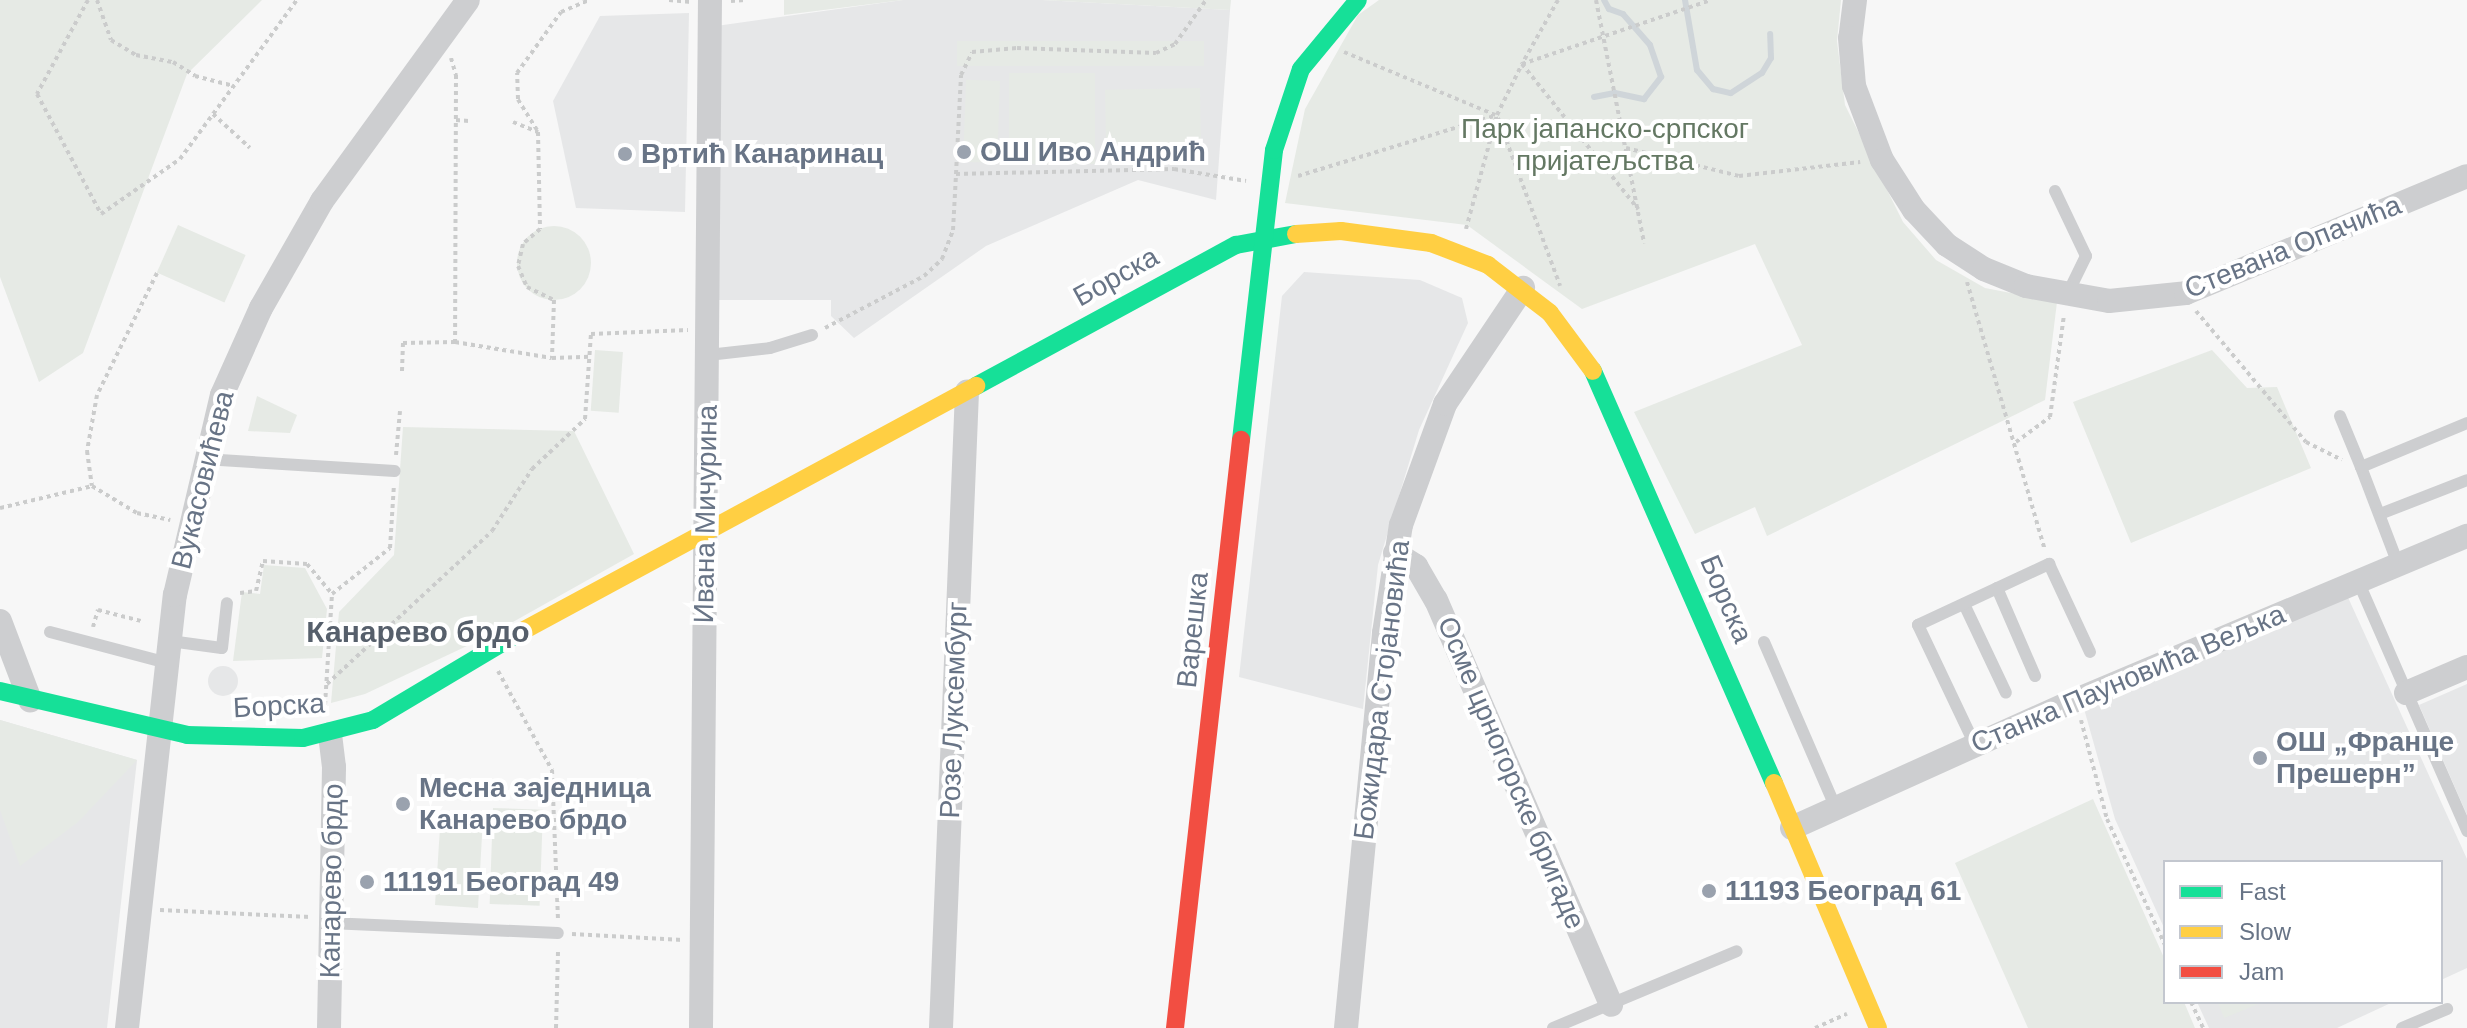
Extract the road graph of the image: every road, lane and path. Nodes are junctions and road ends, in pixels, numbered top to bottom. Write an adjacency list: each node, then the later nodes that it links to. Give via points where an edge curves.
1 (88, 0): 18 (path, via 37,94 101,214 180,159)
2 (97, 0): 17 (path, via 111,40 136,55 173,62 195,76)
3 (297, 0): 17 (path)
4 (468, 0): 53 (street, Вукасовићева, via 322,201 232,368)
5 (589, 0): 23 (path, via 561,12 517,73 518,99)
6 (710, 0): 41 (street, Ивана Мичурина)
7 (1206, 0): 27 (path, via 1175,44 1156,53 994,48 972,52 961,75)
8 (1358, 0): 14 (main road, Варешка)
9 (1558, 0): 15 (path)
10 (1596, 0): 13 (path)
11 (1711, 0): 13 (path)
12 (1855, 0): 26 (street, Стевана Опачића, via 1850,38 1854,86)
13 (1603, 35): 15 (path); 25 (path)
14 (1320, 42): 19 (path); 29 (main road, Варешка, via 1290,93)
15 (1522, 64): 19 (path); 31 (path)
16 (456, 75): 20 (path)
17 (234, 86): 18 (path)
18 (213, 114): 24 (path)
19 (1497, 115): 29 (path); 34 (path); 37 (path)
20 (455, 120): 21 (path); 43 (path)
21 (469, 121)
22 (513, 122): 23 (path)
23 (538, 132): 46 (path, via 540,229 523,244 518,266 527,287 554,300)
24 (250, 148)
25 (1626, 148): 26 (path, via 1739,176); 31 (path)
26 (1882, 160): 39 (street, Стевана Опачића, via 1914,210 1963,256 2026,286)
27 (956, 174): 29 (path, via 1174,169); 42 (path, via 953,230 935,268)
28 (2467, 176): 38 (street, Стевана Опачића)
29 (1269, 184): 32 (main road, Варешка)
30 (2055, 191): 39 (lane, via 2086,256)
31 (1638, 209): 33 (path)
32 (1261, 237): 34 (main road, Борска, via 1376,233); 48 (main road, Борска, via 1148,291); 108 (main road, Варешка)
33 (1644, 243)
34 (1459, 254): 36 (main road, Борска)
35 (157, 273): 57 (path, via 97,395 87,451)
36 (1523, 288): 63 (street, Божидара Стојановића, via 1445,404 1420,464); 91 (main road, Борска, via 1594,372)
37 (1562, 291)
38 (2182, 294): 39 (street, Стевана Опачића, via 2109,301); 54 (path, via 2306,442)
39 (2067, 295): 52 (path, via 2050,417)
40 (1970, 304): 52 (path)
41 (708, 330): 44 (street, Ивана Мичурина); 45 (path, via 591,334)
42 (812, 335): 44 (lane, via 770,348)
43 (455, 342): 46 (path); 47 (path, via 403,343)
44 (708, 355): 62 (street, Ивана Мичурина)
45 (590, 357): 46 (path); 69 (path, via 585,419 532,469 492,531 327,684)
46 (552, 358)
47 (402, 371)
48 (967, 392): 62 (main road, Борска); 107 (street, Розе Луксембург)
49 (400, 411): 55 (path)
50 (2340, 416): 54 (lane)
51 (2467, 423): 54 (lane)
52 (2016, 442): 64 (path)
53 (204, 459): 55 (lane); 60 (street, Вукасовићева)
54 (2361, 467): 59 (lane)
55 (395, 471): 69 (path, via 390,548)
56 (2467, 480): 59 (lane)
57 (92, 486): 58 (path); 60 (path, via 137,513)
58 (0, 508)
59 (2380, 514): 65 (lane)
60 (188, 523): 77 (street, Вукасовићева)
61 (2467, 536): 65 (street, Станка Пауновића Вељка)
62 (704, 537): 88 (main road, Борска, via 450,671 373,720); 96 (street, Ивана Мичурина)
63 (1395, 553): 100 (street, Осме црногорске бригаде, via 1416,566 1436,600); 109 (street, Божидара Стојановића)
64 (2049, 564): 67 (lane); 78 (lane)
65 (2398, 564): 66 (street, Станка Пауновића Вељка)
66 (2358, 581): 84 (lane); 86 (street, Станка Пауновића Вељка)
67 (1997, 588): 71 (lane); 81 (lane)
68 (238, 594): 69 (path, via 256,591 263,561 307,564)
69 (332, 594)
70 (227, 603): 77 (lane, via 222,648)
71 (1964, 604): 83 (lane); 89 (lane, via 1918,625)
72 (0, 621): 85 (street)
73 (141, 621): 74 (path, via 98,610)
74 (93, 628)
75 (50, 632): 77 (lane)
76 (1764, 642): 90 (lane)
77 (168, 652): 87 (street, Вукасовићева)
78 (2090, 652)
79 (2467, 667): 84 (street)
80 (501, 676): 95 (path, via 552,770)
81 (2035, 676)
82 (0, 691): 85 (main road, Борска)
83 (2006, 693)
84 (2406, 693): 92 (lane)
85 (30, 700): 87 (main road, Борска)
86 (2076, 700): 89 (street, Станка Пауновића Вељка); 97 (path, via 2107,819)
87 (160, 730): 88 (main road, Борска, via 255,738); 93 (street, Вукасовићева)
88 (330, 734): 94 (street, Канарево брдо, via 334,767)
89 (1975, 745): 90 (street, Станка Пауновића Вељка)
90 (1836, 808): 91 (street, Станка Пауновића Вељка)
91 (1792, 828): 112 (main road, Борска)
92 (2467, 831)
93 (139, 910): 94 (path); 103 (street, Вукасовићева)
94 (329, 921): 95 (lane); 104 (street, Канарево брдо)
95 (558, 933): 96 (path); 105 (path)
96 (701, 941): 106 (street, Ивана Мичурина)
97 (2163, 941)
98 (1737, 951): 100 (lane)
99 (2192, 1004): 113 (path)
100 (1611, 1005): 110 (lane)
101 (2447, 1009): 114 (lane)
102 (1840, 1016): 111 (path)
103 (127, 1028)
104 (329, 1028)
105 (556, 1028)
106 (701, 1028)
107 (941, 1028)
108 (1175, 1028)
109 (1346, 1028)
110 (1553, 1028)
111 (1815, 1028)
112 (1878, 1028)
113 (2203, 1028)
114 (2402, 1028)

